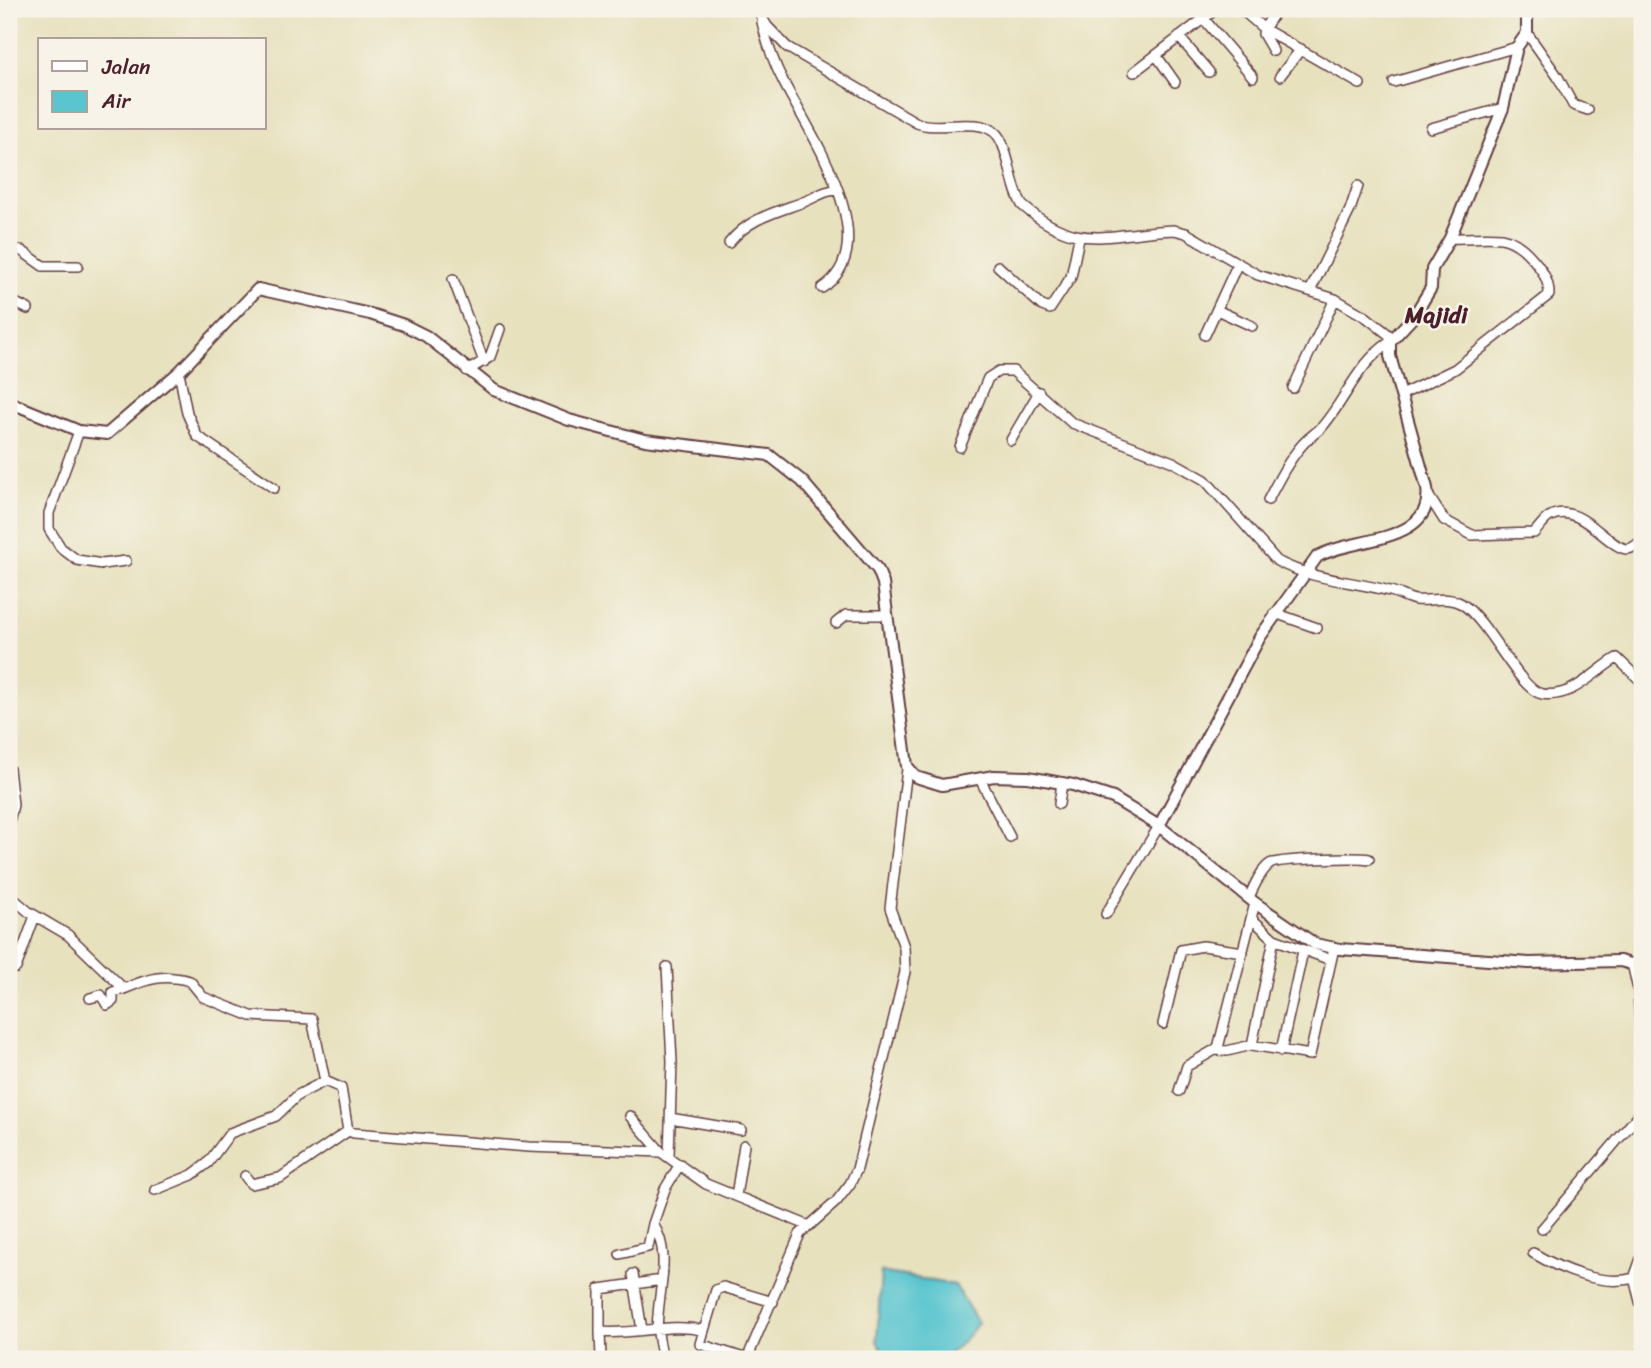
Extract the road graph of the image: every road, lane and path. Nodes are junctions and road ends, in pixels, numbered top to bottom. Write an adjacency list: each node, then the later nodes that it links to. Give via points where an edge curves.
1 (1216, 9): 6 (street)
2 (1241, 9): 7 (street)
3 (1277, 9): 7 (street)
4 (1527, 9): 8 (street)
5 (759, 13): 25 (street, via 772,58); 26 (street, via 786,47 917,123 991,129 1002,142 1022,205)
6 (1203, 18): 9 (street); 17 (street)
7 (1264, 29): 11 (street); 12 (street)
8 (1527, 33): 10 (street); 22 (street, via 1573,105)
9 (1179, 37): 13 (street); 15 (street)
10 (1517, 47): 19 (street); 21 (street)
11 (1301, 49): 16 (street); 20 (street)
12 (1273, 51)
13 (1156, 55): 14 (street); 18 (street)
14 (1134, 72)
15 (1209, 72)
16 (1280, 76)
17 (1253, 77)
18 (1175, 82)
19 (1394, 82)
20 (1360, 83)
21 (1503, 108): 23 (street); 27 (street)
22 (1588, 110)
23 (1431, 128)
24 (1359, 186): 35 (street)
25 (838, 190): 28 (street, via 767,214); 34 (street, via 846,219 845,257 838,276)
26 (1079, 238): 30 (street, via 1174,230 1201,239); 32 (street, via 1071,277 1050,309)
27 (1450, 238): 43 (street, via 1432,269 1431,288 1414,316); 49 (street, via 1500,238 1517,244 1537,265 1549,295 1455,369)
28 (729, 243)
29 (9, 247): 31 (street, via 43,266)
30 (1238, 263): 35 (street, via 1267,279); 39 (street)
31 (78, 266)
32 (998, 266)
33 (453, 279): 44 (street)
34 (822, 288)
35 (1311, 289): 36 (street)
36 (1335, 299): 43 (street, via 1366,317); 47 (street)
37 (9, 300): 38 (street)
38 (28, 309)
39 (1219, 310): 40 (street); 42 (street)
40 (1252, 326)
41 (500, 329): 44 (street, via 495,351)
42 (1206, 335)
43 (1391, 340): 49 (street, via 1390,355); 56 (street, via 1349,384 1323,426 1301,445)
44 (484, 362): 45 (street)
45 (467, 371): 46 (street, via 426,336 404,325 261,288); 61 (street, via 515,400 622,435 764,453 778,459 875,565 883,583)
46 (179, 372): 51 (street, via 113,431 101,435); 54 (street, via 197,436)
47 (1293, 388)
48 (1039, 392): 52 (street); 53 (street, via 1013,371 992,374); 59 (street, via 1084,430 1173,462 1205,480 1277,561)
49 (1402, 395): 55 (street)
50 (9, 402): 51 (street)
51 (79, 432): 58 (street, via 49,513 49,529 61,548 77,560)
52 (1011, 440)
53 (960, 447)
54 (274, 488)
55 (1428, 495): 57 (street, via 1444,520 1472,535 1530,534 1549,517 1562,514 1593,526 1623,548); 59 (street, via 1423,513 1409,525 1381,538 1329,551 1317,557)
56 (1268, 500)
57 (1642, 540)
58 (126, 561)
59 (1305, 573): 60 (street); 64 (street, via 1412,599 1460,603 1527,685 1540,694 1559,694 1574,687 1617,658)
60 (1275, 612): 63 (street); 71 (street)
61 (885, 615): 62 (street, via 846,615); 66 (street)
62 (836, 623)
63 (1317, 628)
64 (1642, 682)
65 (9, 769): 70 (street, via 13,805)
66 (907, 769): 67 (street, via 916,777 942,785); 108 (street, via 890,908 902,940 905,972 857,1169 836,1202)
67 (980, 779): 68 (street, via 1028,777); 72 (street)
68 (1062, 783): 69 (street); 71 (street, via 1113,798)
69 (1059, 804)
70 (9, 822)
71 (1159, 826): 75 (street); 76 (street)
72 (1010, 837)
73 (1369, 859): 75 (street, via 1276,861 1266,867)
74 (10, 899): 77 (street)
75 (1252, 900): 78 (street); 80 (street, via 1304,939)
76 (1106, 914)
77 (35, 916): 86 (street, via 16,968); 87 (street, via 68,935)
78 (1251, 918): 79 (street); 82 (street)
79 (1274, 939): 81 (street); 90 (street)
80 (1334, 948): 83 (street); 84 (street, via 1529,963 1609,960)
81 (1303, 951): 83 (street); 92 (street)
82 (1243, 952): 89 (street, via 1203,946 1181,950); 91 (street)
83 (1331, 960): 92 (street, via 1311,1053)
84 (1637, 965): 93 (street)
85 (667, 967): 98 (street)
86 (9, 970)
87 (124, 989): 88 (street, via 113,992 113,1001 107,1005 101,995); 94 (street, via 147,977 172,976 190,981 208,1000 251,1016 312,1018)
88 (90, 998)
89 (1163, 1024)
90 (1252, 1045): 91 (street); 92 (street)
91 (1215, 1051): 95 (street, via 1186,1066)
92 (1280, 1051)
93 (1642, 1074)
94 (326, 1081): 99 (street, via 341,1088); 105 (street, via 298,1095 276,1116 230,1133 208,1163)
95 (1179, 1091)
96 (1642, 1111): 109 (street)
97 (630, 1116): 102 (street)
98 (670, 1118): 100 (street); 102 (street)
99 (348, 1130): 102 (street); 104 (street, via 274,1181 251,1184)
100 (741, 1130)
101 (744, 1145): 106 (street)
102 (665, 1154): 103 (street)
103 (680, 1164): 106 (street, via 694,1178); 107 (street, via 664,1189)
104 (245, 1175)
105 (155, 1190)
106 (736, 1196): 108 (street)
107 (653, 1224): 111 (street, via 648,1247); 115 (street, via 662,1240)
108 (807, 1225): 117 (street)
109 (1542, 1229)
110 (1533, 1253): 114 (street, via 1605,1280)
111 (620, 1254)
112 (1642, 1256): 114 (street)
113 (633, 1274): 116 (street)
114 (1634, 1278): 118 (street)
115 (663, 1280): 116 (street); 119 (street)
116 (635, 1285): 121 (street); 122 (street, via 600,1289)
117 (773, 1302): 120 (street, via 719,1287); 125 (street)
118 (1642, 1309)
119 (658, 1330): 120 (street, via 684,1326); 121 (street); 124 (street)
120 (702, 1330): 125 (street, via 699,1340 703,1346)
121 (642, 1331): 122 (street)
122 (600, 1332): 123 (street)
123 (601, 1359)
124 (663, 1359)
125 (747, 1359)

